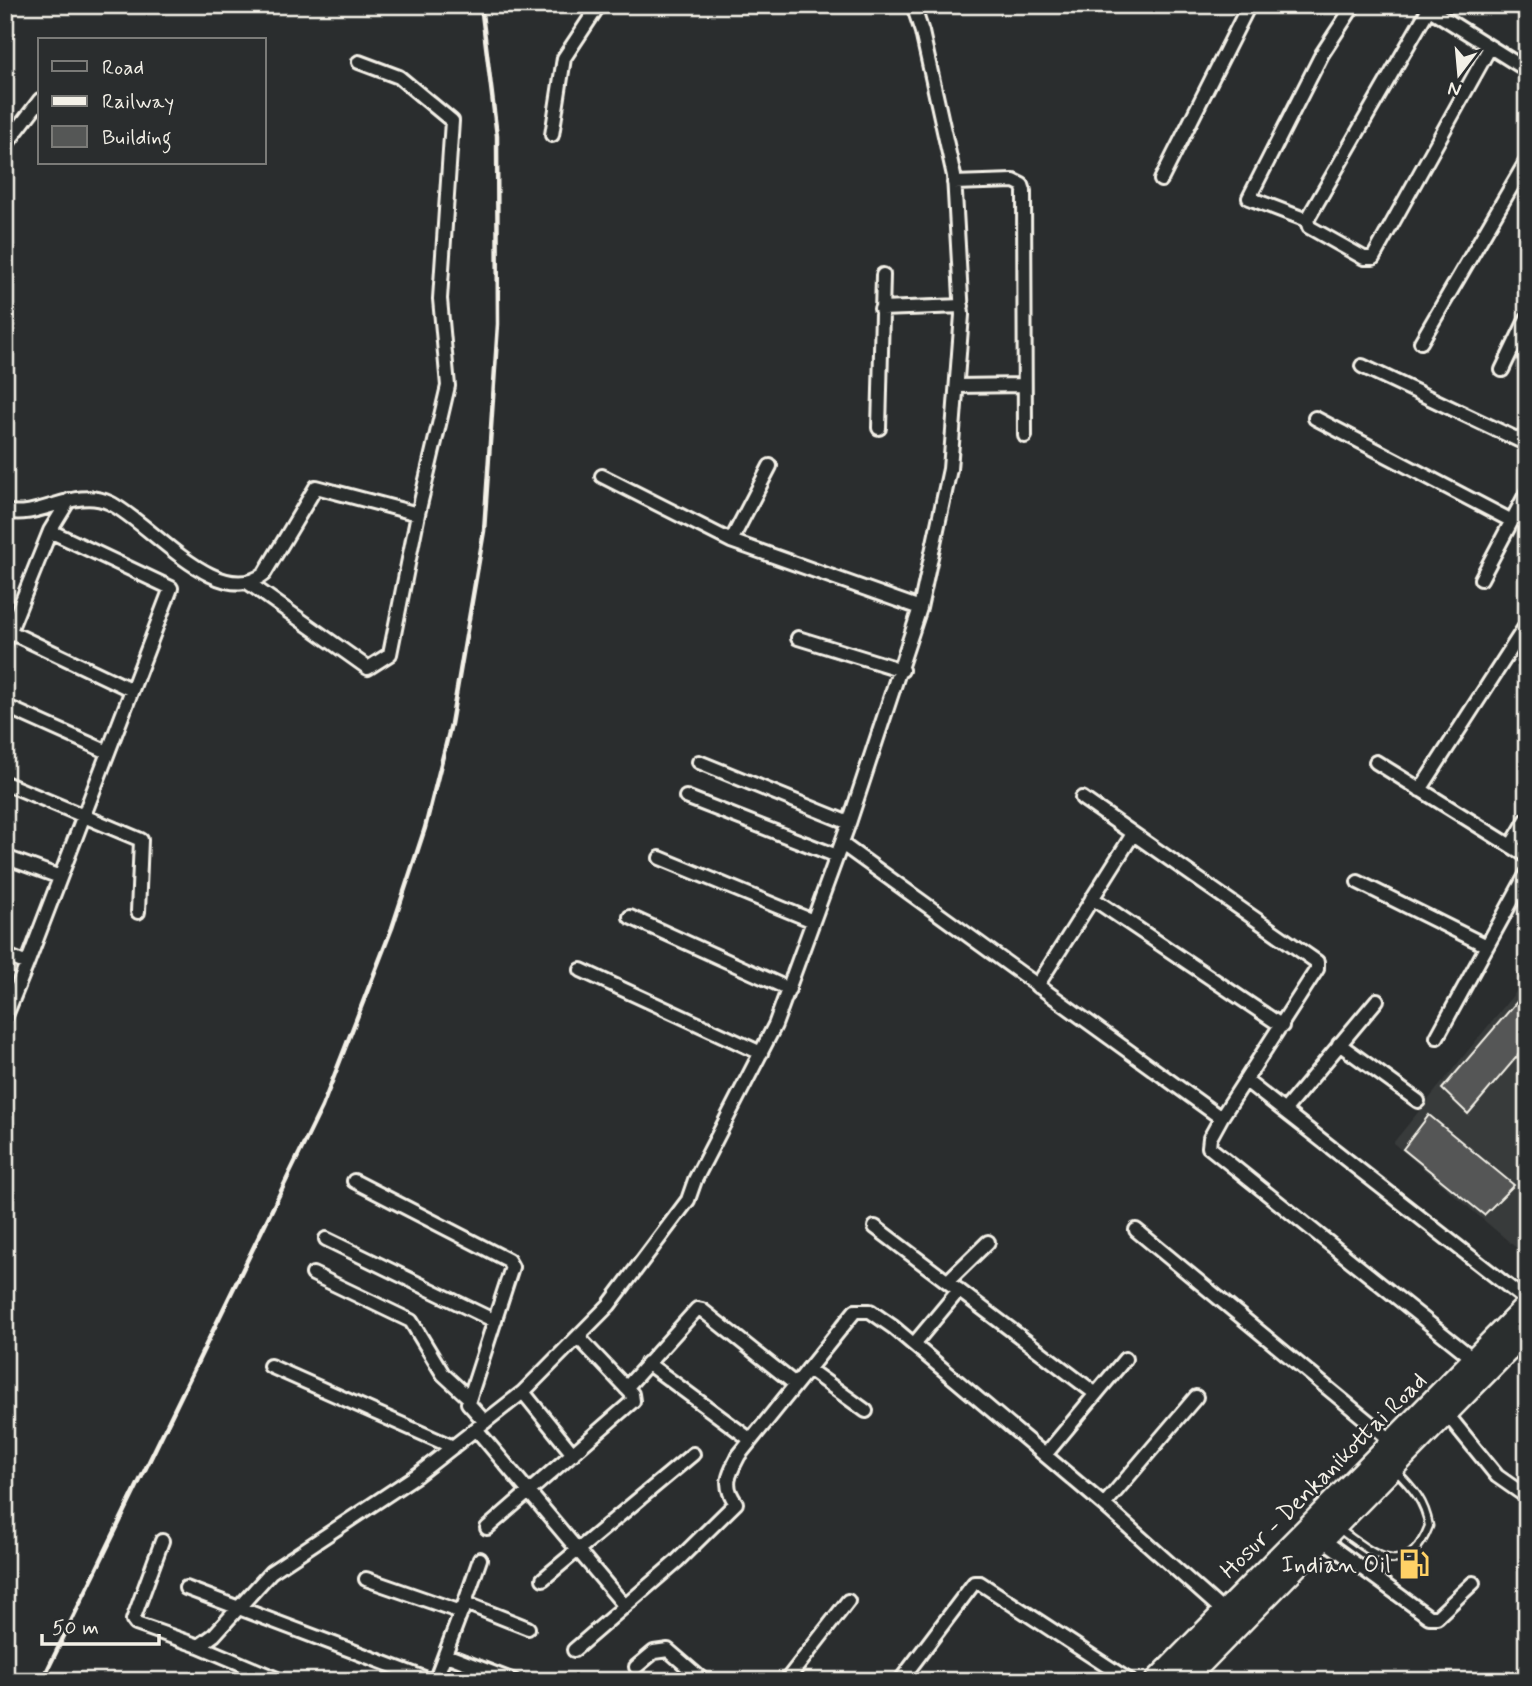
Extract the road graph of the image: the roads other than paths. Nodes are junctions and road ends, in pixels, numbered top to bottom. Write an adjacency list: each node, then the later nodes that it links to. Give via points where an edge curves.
1 (599, 5): 10 (street, via 564,58)
2 (913, 5): 14 (street)
3 (1249, 5): 13 (street)
4 (1353, 5): 15 (street, via 1322,54 1249,198)
5 (1428, 7): 6 (street); 15 (street)
6 (1490, 47): 8 (street); 15 (street, via 1373,258 1364,258 1309,227)
7 (359, 62): 34 (street, via 400,77 452,121 440,299 448,386)
8 (1527, 70)
9 (38, 103): 11 (street)
10 (552, 135)
11 (5, 146)
12 (1527, 160): 20 (street)
13 (1161, 180)
14 (954, 183): 17 (street); 23 (street, via 1014,181 1022,185)
15 (1307, 220)
16 (883, 275): 18 (street)
17 (961, 306): 18 (street); 24 (street)
18 (881, 309): 26 (street)
19 (1527, 318): 22 (street)
20 (1421, 342)
21 (1362, 366): 28 (street)
22 (1502, 370)
23 (1024, 385): 24 (street); 27 (street)
24 (957, 386): 40 (street, via 950,469)
25 (1315, 418): 35 (street)
26 (879, 428)
27 (1025, 436)
28 (1527, 444)
29 (770, 466): 37 (street)
30 (603, 476): 37 (street)
31 (1527, 492): 35 (street)
32 (69, 500): 33 (street, via 29,512); 36 (street); 39 (street, via 84,497 108,502 214,578 227,584)
33 (5, 511)
34 (418, 514): 39 (street, via 316,486 264,574); 39 (street, via 390,654 368,668)
35 (1512, 520): 38 (street)
36 (50, 531): 42 (street); 45 (street, via 171,588)
37 (731, 541): 40 (street)
38 (1481, 579)
39 (250, 584)
40 (920, 608): 44 (street)
41 (1527, 624): 51 (street)
42 (7, 637): 45 (street)
43 (798, 638): 44 (street)
44 (902, 670): 56 (street)
45 (132, 690): 47 (street)
46 (5, 706): 47 (street)
47 (108, 752): 54 (street)
48 (699, 762): 56 (street)
49 (1376, 762): 51 (street)
50 (5, 783): 54 (street)
51 (1420, 790): 58 (street)
52 (686, 797): 59 (street)
53 (1082, 798): 57 (street)
54 (83, 817): 64 (street); 67 (street, via 141,840)
55 (1527, 819): 58 (street)
56 (849, 823): 59 (street)
57 (1133, 834): 66 (street); 78 (street, via 1316,959 1317,969)
58 (1511, 846): 60 (street)
59 (839, 850): 69 (street); 74 (street)
60 (1527, 856)
61 (5, 857): 64 (street)
62 (660, 858): 69 (street)
63 (1527, 873): 70 (street)
64 (60, 877): 72 (street)
65 (1358, 882): 70 (street)
66 (1092, 898): 74 (street); 78 (street)
67 (138, 912)
68 (630, 917): 75 (street)
69 (813, 921): 75 (street)
70 (1487, 946): 79 (street)
71 (5, 955): 72 (street)
72 (27, 964): 77 (street)
73 (581, 970): 81 (street)
74 (1037, 986): 85 (street)
75 (789, 989): 81 (street)
76 (1377, 1000): 80 (street)
77 (5, 1017)
78 (1282, 1026): 82 (street)
79 (1437, 1037)
80 (1339, 1044): 83 (street); 84 (street)
81 (761, 1053): 97 (street, via 688,1200 609,1305)
82 (1246, 1081): 84 (street); 85 (street)
83 (1418, 1101)
84 (1284, 1111): 94 (street)
85 (1222, 1118): 100 (street, via 1208,1143 1213,1152)
86 (354, 1181): 95 (street, via 508,1260 511,1275)
87 (875, 1227): 92 (street)
88 (1136, 1230): 114 (street)
89 (326, 1239): 95 (street)
90 (988, 1242): 92 (street)
91 (313, 1275): 109 (street, via 411,1321 443,1374)
92 (947, 1281): 93 (street)
93 (959, 1290): 98 (street); 107 (street)
94 (1527, 1303): 100 (main road, Hosur - Denkanikottai Road)
95 (495, 1321): 109 (street)
96 (1527, 1331): 111 (main road, Hosur - Denkanikottai Road)
97 (578, 1337): 105 (street); 106 (street)
98 (914, 1344): 103 (street, via 870,1311 855,1311); 118 (street)
99 (1125, 1359): 107 (street)
100 (1475, 1360): 114 (main road, Hosur - Denkanikottai Road)
101 (647, 1363): 104 (street, via 690,1313 702,1310); 105 (street); 113 (street)
102 (270, 1366): 115 (street)
103 (808, 1369): 104 (street); 110 (street)
104 (795, 1384): 113 (street)
105 (626, 1388): 116 (street, via 632,1394 630,1406)
106 (523, 1392): 112 (street); 116 (street)
107 (1096, 1394): 118 (street)
108 (1196, 1397): 122 (street)
109 (469, 1398): 112 (street)
110 (866, 1411)
111 (1446, 1413): 119 (main road, Hosur - Denkanikottai Road); 121 (street, via 1497,1476)
112 (481, 1425): 115 (street); 120 (street)
113 (751, 1440): 133 (street, via 728,1475 729,1494 736,1503)
114 (1394, 1442): 123 (main road, Hosur - Denkanikottai Road)
115 (453, 1447): 134 (street, via 271,1572)
116 (573, 1454): 120 (street)
117 (693, 1454): 126 (street)
118 (1045, 1455): 122 (street)
119 (1392, 1468): 123 (main road, Hosur - Denkanikottai Road); 123 (lane, via 1427,1510 1429,1526 1411,1553 1384,1559)
120 (529, 1492): 124 (street); 126 (street)
121 (1527, 1497)
122 (1104, 1505): 136 (street)
123 (1326, 1526): 130 (street, via 1429,1617 1437,1617); 136 (main road, Hosur - Denkanikottai Road); 150 (main road, Hosur - Denkanikottai Road)
124 (487, 1528)
125 (162, 1541): 138 (street, via 133,1620)
126 (578, 1550): 129 (street); 133 (street)
127 (480, 1559): 135 (street)
128 (366, 1579): 135 (street)
129 (543, 1579)
130 (1473, 1583)
131 (186, 1588): 134 (street)
132 (848, 1601): 146 (street)
133 (624, 1605): 139 (street)
134 (240, 1606): 138 (street); 143 (street)
135 (463, 1608): 137 (street); 140 (street)
136 (1223, 1611): 149 (main road, Hosur - Denkanikottai Road)
137 (528, 1628)
138 (199, 1646): 142 (street)
139 (574, 1650)
140 (446, 1655): 143 (street); 144 (street)
141 (635, 1667): 145 (street, via 654,1652 667,1650)
142 (282, 1681)
143 (434, 1681)
144 (514, 1681)
145 (704, 1681)
146 (786, 1681)
147 (901, 1681): 148 (street, via 974,1583)
148 (1130, 1681)
149 (1156, 1681)
150 (1184, 1681)

